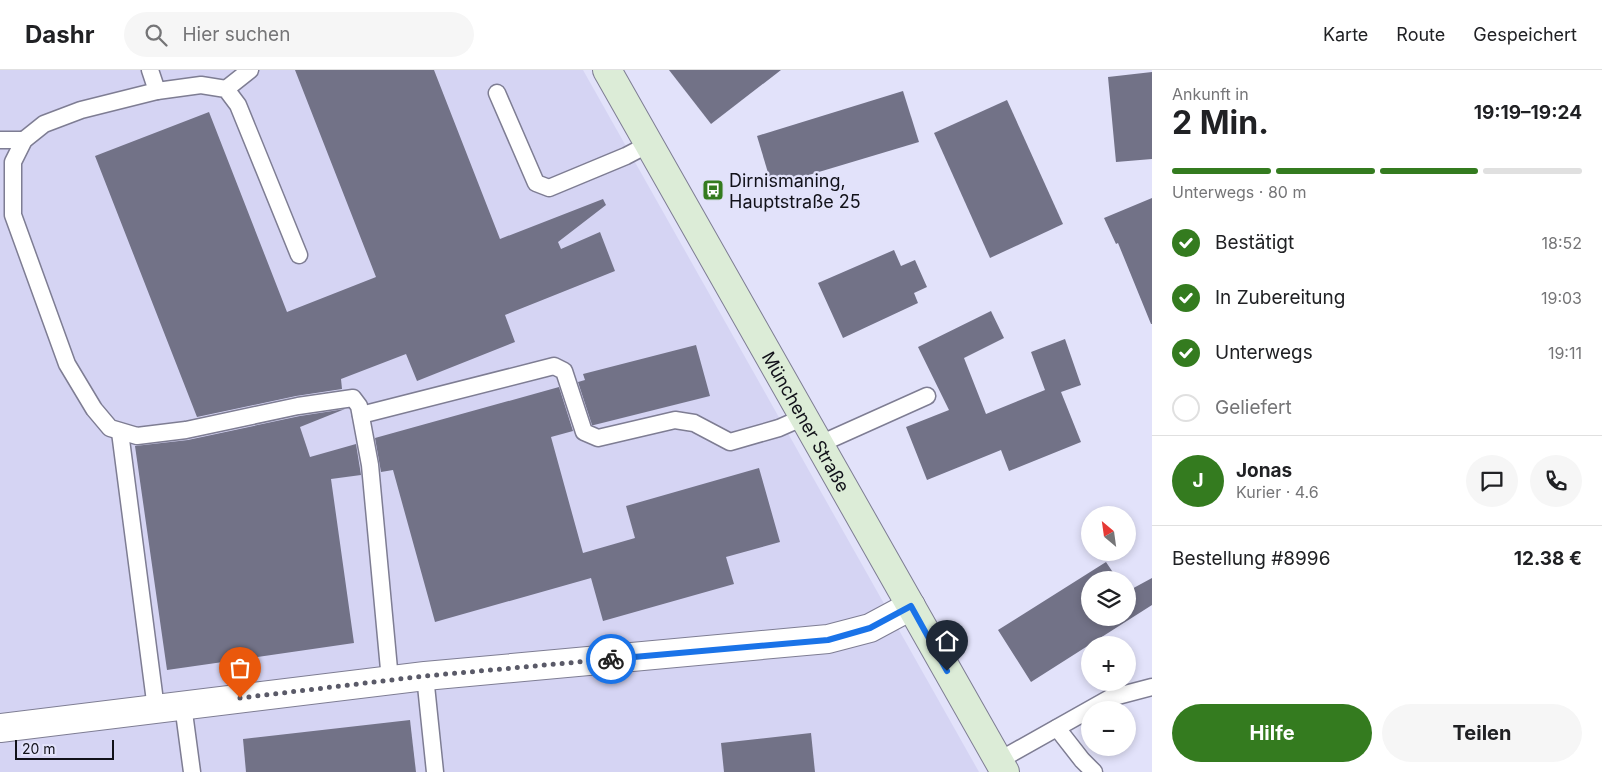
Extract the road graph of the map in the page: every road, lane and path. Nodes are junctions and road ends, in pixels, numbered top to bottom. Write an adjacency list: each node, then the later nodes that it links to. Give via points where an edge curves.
1 (150, 70): 5 (lane)
2 (250, 70): 4 (lane)
3 (608, 70): 9 (main road, Münchener Straße)
4 (226, 89): 5 (lane, via 201,85); 10 (lane, via 238,105)
5 (157, 91): 8 (lane, via 81,110 44,124)
6 (497, 93): 9 (lane, via 536,183 549,188)
7 (0, 140): 8 (lane)
8 (24, 140): 14 (lane, via 14,162 13,215 67,364 94,410 110,428)
9 (649, 144): 13 (main road, Münchener Straße)
10 (299, 255)
11 (927, 396): 15 (lane)
12 (360, 414): 13 (lane, via 554,366 564,371 584,432 598,438 675,420 694,423 730,442); 14 (lane, via 352,398 186,430 138,436); 18 (lane, via 370,465)
13 (804, 417): 15 (main road, Münchener Straße)
14 (120, 432): 21 (lane)
15 (820, 444): 16 (main road, Münchener Straße)
16 (911, 606): 17 (street, via 870,628 828,640); 24 (main road, Münchener Straße)
17 (425, 676): 18 (street); 26 (lane)
18 (390, 680): 20 (street)
19 (1152, 687): 23 (lane, via 1110,698)
20 (183, 705): 21 (street); 25 (lane)
21 (156, 708): 22 (street)
22 (0, 728)
23 (1057, 728): 24 (lane); 27 (lane)
24 (1001, 766)
25 (192, 772)
26 (435, 772)
27 (1094, 772)

